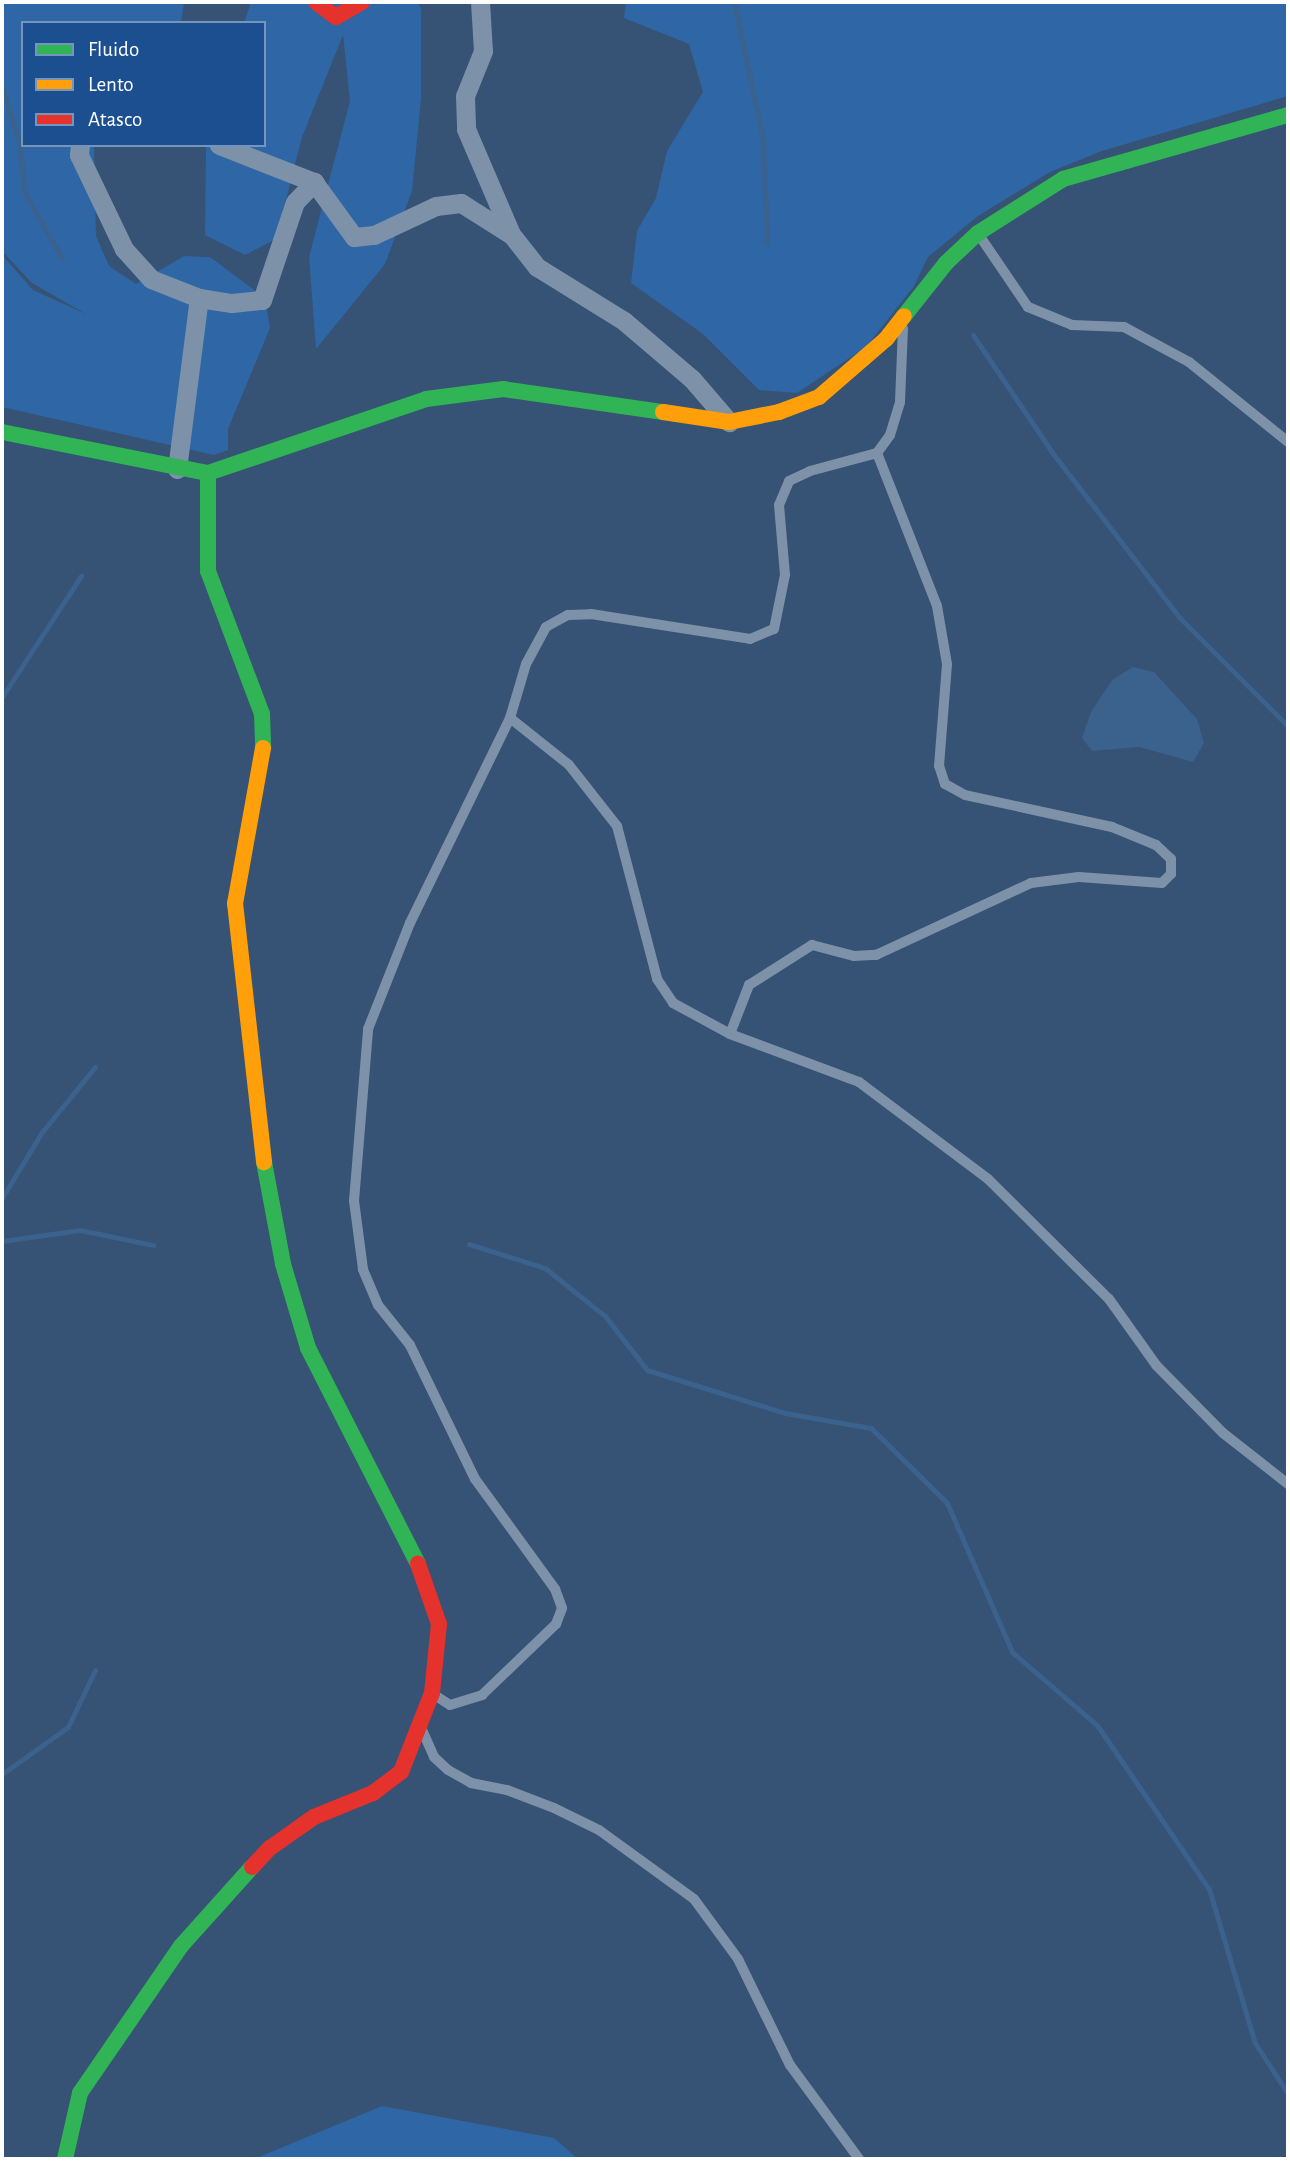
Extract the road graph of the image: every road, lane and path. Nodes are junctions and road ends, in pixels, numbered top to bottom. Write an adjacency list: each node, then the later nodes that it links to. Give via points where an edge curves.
1 (316, 2): 2 (street, via 336,17)
2 (362, 2)
3 (480, 2): 9 (street, via 483,51 465,96 466,130)
4 (1288, 115): 8 (street, via 1063,179)
5 (80, 147): 10 (street, via 79,155 124,249 151,279)
6 (224, 147): 7 (street)
7 (314, 182): 9 (street, via 354,237 374,235 436,206 461,202); 10 (street, via 295,202 262,300 232,303)
8 (978, 233): 11 (street, via 946,263); 14 (lane, via 1028,307 1072,325 1124,327 1189,362)
9 (511, 234): 12 (street, via 537,267 624,321 692,379)
10 (199, 298): 16 (street)
11 (905, 317): 12 (street, via 819,397 779,412); 15 (lane, via 900,402 890,435)
12 (729, 422): 17 (street, via 503,389 426,399)
13 (2, 432): 16 (street)
14 (1288, 442)
15 (877, 453): 18 (lane, via 789,481 779,505 785,575 774,629 750,639 693,627 568,615 546,627 538,640); 19 (lane, via 937,606 947,664 939,766 945,784 965,795 1112,827 1156,845 1171,859 1171,874 1162,883 1079,877 1031,883 876,955 854,956 812,945 749,985)
16 (177, 468): 17 (street)
17 (208, 473): 21 (street, via 208,571 261,713 263,752 235,903 261,1149 283,1264 308,1349 412,1549 439,1624)
18 (510, 718): 19 (lane, via 569,765 617,826 657,979 674,1003); 21 (lane, via 410,923 368,1029 354,1201 363,1269 378,1305 410,1345 475,1479 555,1589 562,1608 556,1624 482,1695 450,1704)
19 (730, 1034): 20 (lane, via 859,1082 988,1179 1109,1299 1156,1364 1194,1404)
20 (1288, 1484)
21 (432, 1693): 22 (street)
22 (421, 1727): 23 (street, via 401,1772 373,1793 314,1817 270,1848 181,1946 80,2093); 24 (lane, via 434,1757 448,1770 471,1783 554,1808 599,1830 694,1899 738,1959 790,2065)
23 (65, 2159)
24 (859, 2159)

